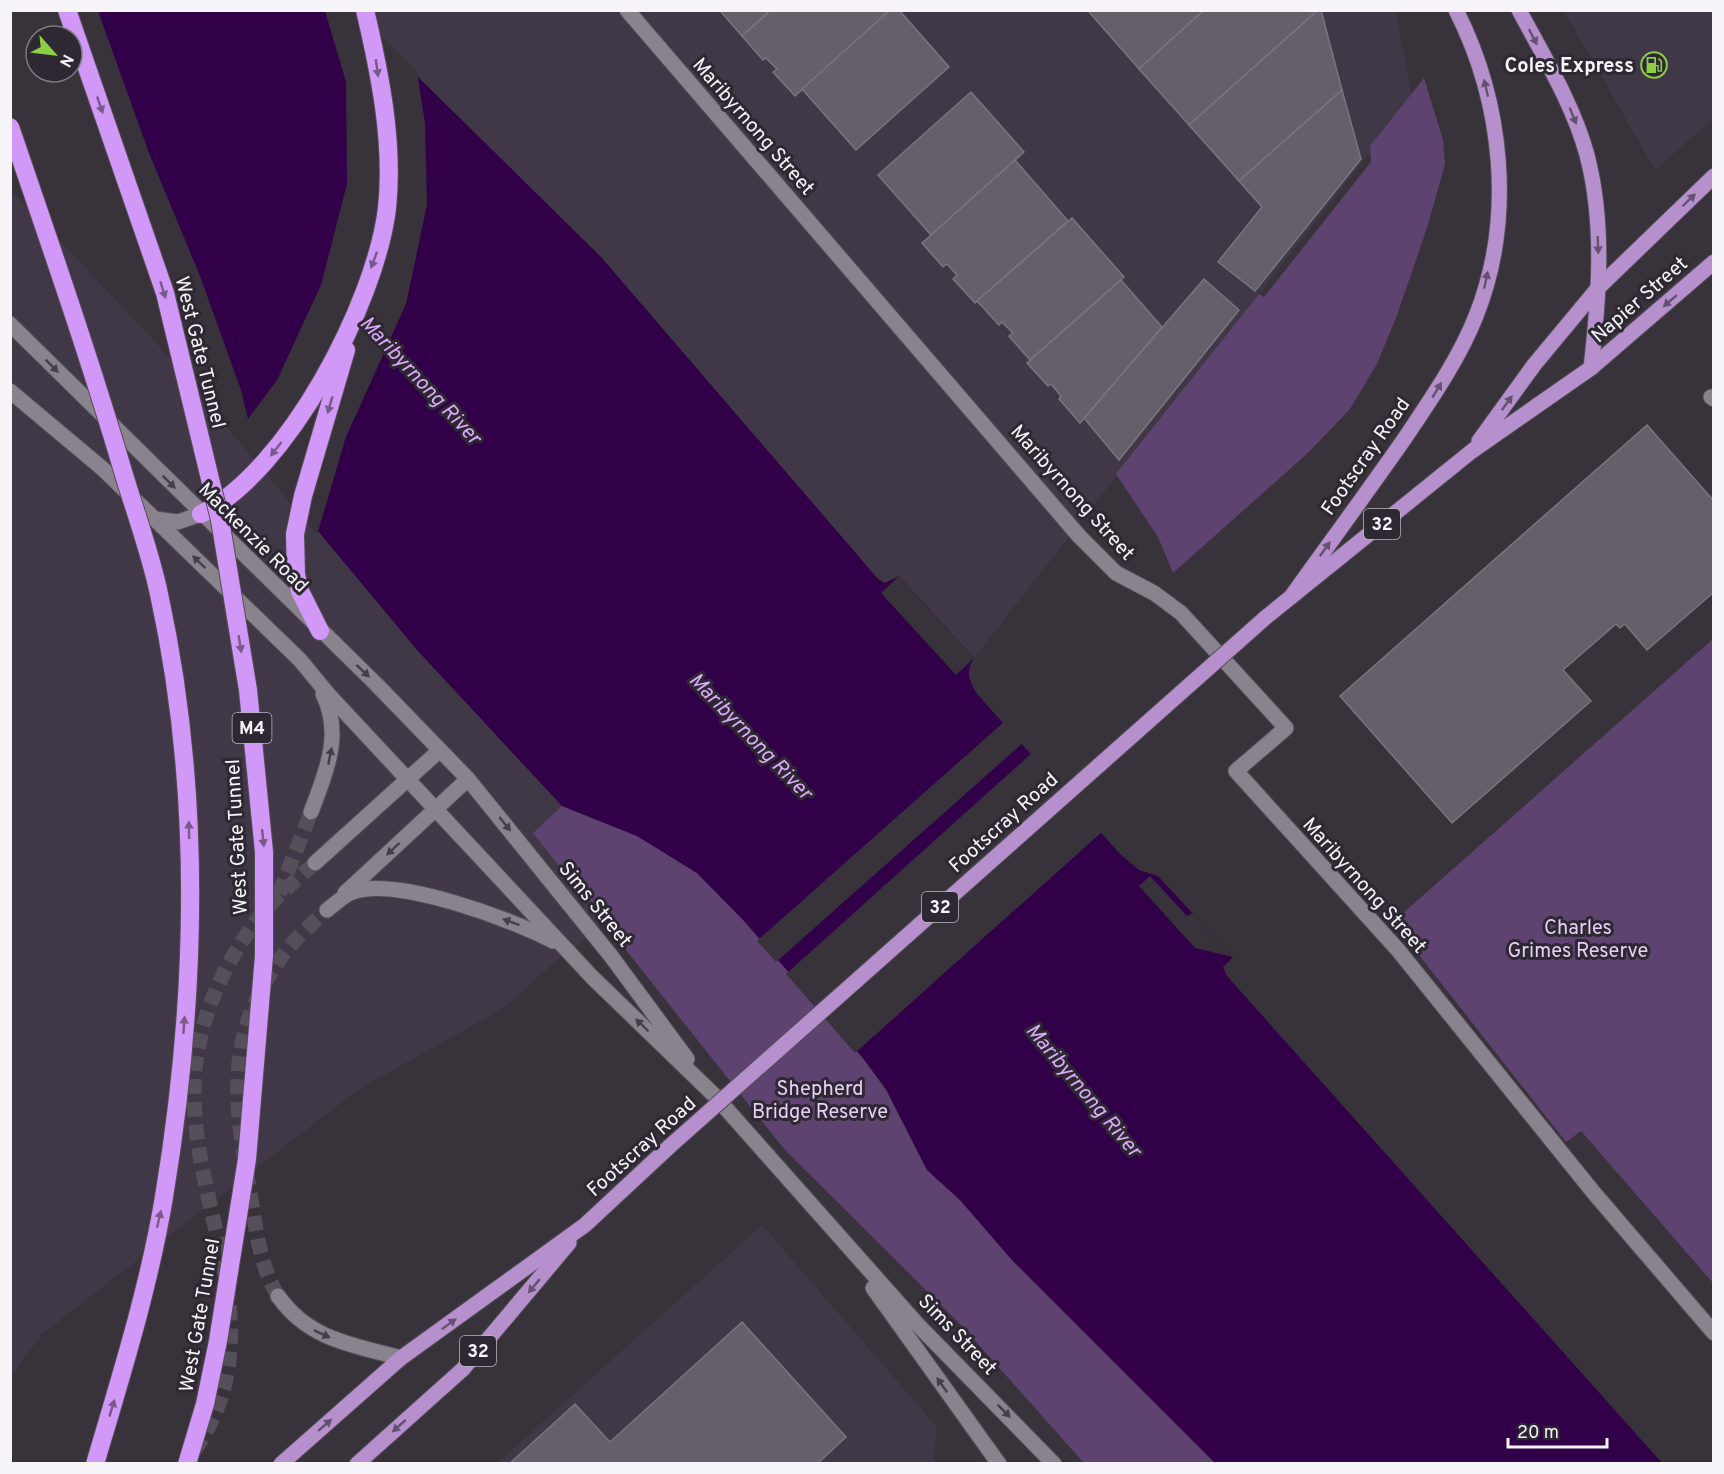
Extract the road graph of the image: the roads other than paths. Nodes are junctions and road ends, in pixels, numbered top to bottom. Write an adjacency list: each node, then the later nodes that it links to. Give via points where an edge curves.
1 (67, 10): 35 (highway, West Gate Tunnel / M4, one-way to 35, bridge, via 165,293 220,520 248,690 264,852 264,956 248,1149 218,1341)
2 (365, 10): 9 (highway, one-way to 9, via 376,59 388,167 387,208)
3 (627, 10): 31 (street, Maribyrnong Street, via 1095,554 1116,573 1181,613 1286,728 1236,771 1398,950)
4 (1456, 10): 17 (main road, Footscray Road, one-way to 4, via 1426,406 1467,336 1483,294 1497,216 1499,156 1484,76)
5 (1519, 10): 10 (main road, one-way to 10, via 1566,100 1587,154 1596,202)
6 (10, 127): 34 (highway, one-way to 6, bridge, via 131,1344 164,1198 181,1064 190,938 189,818 180,711 159,592 93,372)
7 (1713, 176): 10 (main road, Napier Street / 32, one-way to 7)
8 (1713, 262): 12 (main road, Napier Street / 32, one-way to 12)
9 (364, 288): 15 (highway, one-way to 15, via 340,346 305,408 274,452 228,499); 18 (highway, one-way to 18, via 295,534 300,591)
10 (1598, 288): 12 (main road); 14 (main road, Footscray Road / 32, one-way to 10, via 1534,365)
11 (10, 324): 15 (street, Mackenzie Road, one-way to 15)
12 (1591, 368): 14 (main road, Footscray Road / 32)
13 (10, 391): 16 (street, via 103,469)
14 (1472, 451): 17 (main road, Footscray Road / 32)
15 (201, 514): 16 (street, via 177,522); 18 (street, Mackenzie Road)
16 (155, 519): 19 (street, one-way to 16)
17 (1291, 597): 28 (main road, Footscray Road / 32, bridge)
18 (320, 631): 20 (street, Mackenzie Road, one-way to 20)
19 (315, 678): 21 (street); 24 (street, one-way to 19, via 330,759 334,731 329,707)
20 (440, 750): 21 (street); 22 (street, Mackenzie Road)
21 (408, 779): 23 (street); 25 (street)
22 (468, 779): 23 (street); 27 (street, Sims Street, one-way to 27, via 611,956)
23 (436, 809): 26 (street, Sims Street); 26 (street, via 327,910 352,892 402,891 476,909)
24 (311, 812)
25 (315, 863)
26 (564, 946): 27 (street, Sims Street, one-way to 26)
27 (714, 1095): 29 (street, Sims Street)
28 (585, 1225): 32 (main road, Footscray Road / 32, one-way to 28); 37 (main road, Footscray Road / 32, one-way to 37, via 464,1369)
29 (833, 1231): 33 (street, Sims Street, one-way to 29); 40 (street, Sims Street, one-way to 40, via 918,1325)
30 (279, 1296): 32 (street, one-way to 32, via 315,1332)
31 (1713, 1333)
32 (401, 1358): 36 (main road, Footscray Road / 32, one-way to 32)
33 (976, 1433): 38 (street); 39 (street, Sims Street)
34 (95, 1464)
35 (187, 1464)
36 (280, 1464)
37 (357, 1464)
38 (989, 1464)
39 (999, 1464)
40 (1054, 1464)

